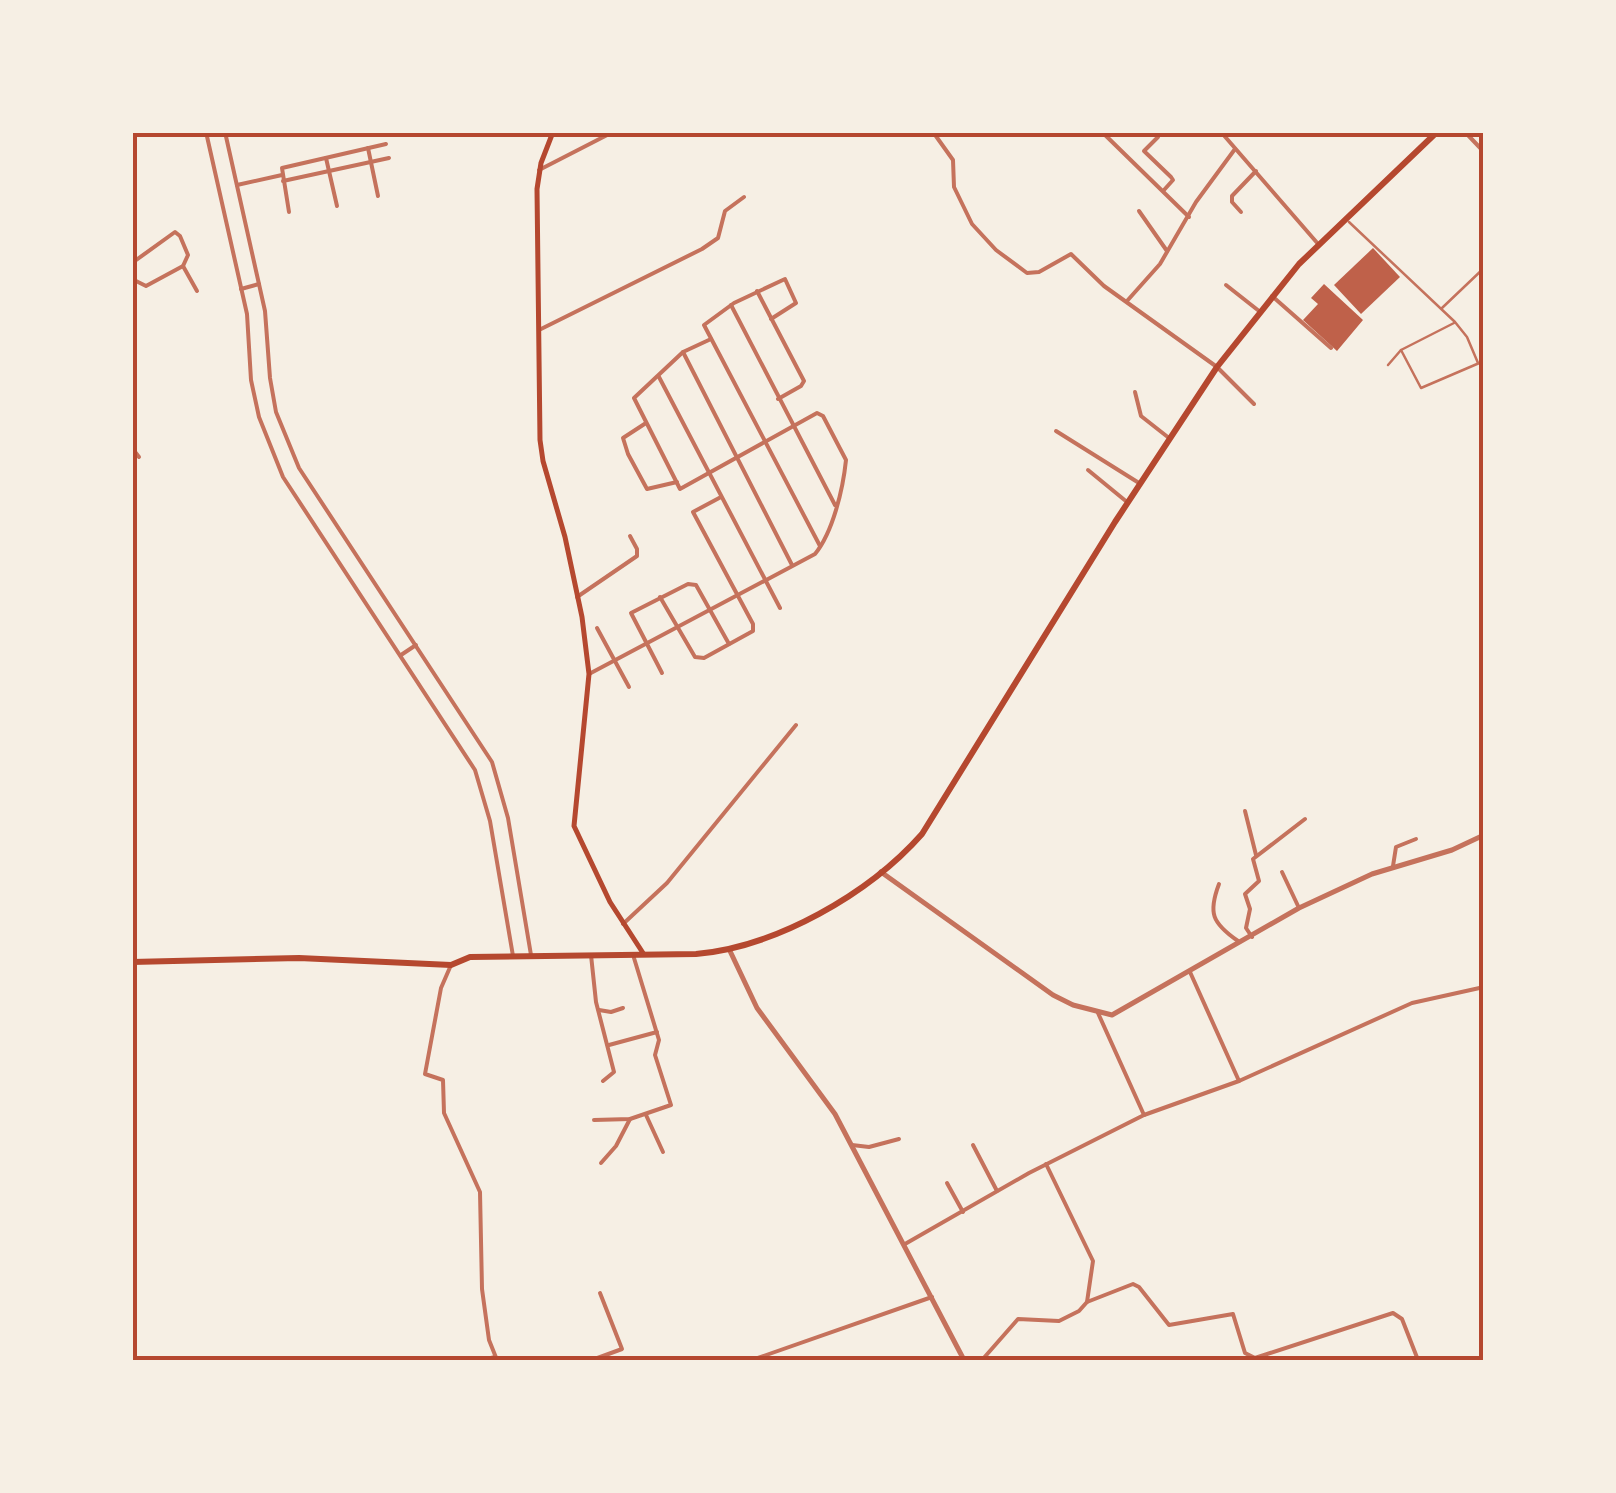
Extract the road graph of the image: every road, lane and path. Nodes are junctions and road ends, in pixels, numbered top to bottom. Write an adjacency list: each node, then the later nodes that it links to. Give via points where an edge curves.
1 (206, 132): 40 (street)
2 (225, 132): 22 (street)
3 (553, 132): 18 (main road)
4 (613, 132): 18 (street)
5 (933, 132): 44 (street, via 953,160 954,187 968,216 996,250 1027,274 1071,254)
6 (1102, 132): 23 (street)
7 (1154, 132): 23 (street, via 1158,137 1144,151 1171,176)
8 (1221, 132): 13 (street)
9 (1437, 132): 31 (main road)
10 (1465, 132): 14 (street)
11 (386, 144): 12 (street)
12 (368, 148): 15 (street); 17 (street)
13 (1235, 149): 20 (street); 30 (street)
14 (1484, 152)
15 (326, 158): 19 (street); 21 (street, via 283,167)
16 (389, 158): 17 (street)
17 (371, 162): 19 (street); 24 (street)
18 (539, 170): 50 (main road)
19 (329, 171): 21 (street); 26 (street)
20 (1256, 171): 29 (street, via 1232,196); 32 (street)
21 (282, 178): 22 (street); 28 (street)
22 (238, 185): 38 (street)
23 (1162, 191): 30 (street)
24 (378, 196)
25 (744, 196): 50 (street, via 724,211 718,238 702,249)
26 (337, 206)
27 (1139, 211): 33 (street)
28 (290, 212)
29 (1242, 212)
30 (1188, 217): 33 (street)
31 (1346, 219): 32 (main road); 46 (lane)
32 (1320, 245): 43 (main road)
33 (1167, 251): 44 (street)
34 (132, 263): 35 (street, via 175,232 188,255)
35 (184, 266): 37 (street, via 146,286); 41 (street)
36 (1484, 268): 46 (lane)
37 (132, 279)
38 (259, 284): 40 (street); 90 (street, via 270,378 287,442)
39 (1226, 285): 47 (street)
40 (241, 289): 91 (street, via 251,380 270,449)
41 (197, 291)
42 (757, 291): 45 (street); 48 (street); 48 (street, via 786,281 796,303)
43 (1272, 296): 47 (main road); 52 (street)
44 (1126, 301): 57 (street)
45 (731, 305): 51 (street, via 704,323); 60 (street)
46 (1442, 308): 49 (lane)
47 (1259, 311): 57 (main road)
48 (771, 319): 60 (street, via 804,382)
49 (1456, 322): 53 (lane); 55 (lane)
50 (539, 330): 82 (main road, via 541,452)
51 (711, 339): 54 (street); 66 (street)
52 (1331, 348)
53 (1401, 350): 55 (lane, via 1421,388); 56 (lane)
54 (683, 352): 58 (street); 68 (street)
55 (1481, 362)
56 (1388, 365)
57 (1217, 367): 61 (street); 65 (main road)
58 (658, 376): 62 (street, via 634,398); 71 (street)
59 (1135, 392): 65 (street, via 1140,416)
60 (778, 398): 63 (street)
61 (1254, 404)
62 (646, 423): 72 (street); 72 (street, via 623,438 628,454 648,489)
63 (793, 426): 66 (street); 76 (street); 76 (street, via 820,414 838,446 846,464)
64 (1056, 431): 73 (street)
65 (1169, 438): 73 (main road)
66 (765, 442): 68 (street); 78 (street)
67 (132, 448): 69 (street)
68 (736, 456): 71 (street); 79 (street)
69 (139, 457)
70 (1088, 470): 75 (street)
71 (708, 472): 72 (street, via 680,488); 74 (street)
72 (677, 482)
73 (1139, 483): 75 (main road)
74 (721, 497): 80 (street); 81 (street, via 693,512)
75 (1128, 502): 103 (main road, via 934,817)
76 (836, 506): 78 (street)
77 (630, 536): 82 (street, via 637,556)
78 (820, 547): 79 (street)
79 (793, 566): 80 (street)
80 (766, 581): 81 (street); 84 (street)
81 (738, 596): 85 (street); 89 (street, via 754,628)
82 (577, 597): 93 (main road)
83 (660, 597): 85 (street, via 694,584); 87 (street); 88 (street, via 631,613)
84 (780, 608)
85 (710, 612): 87 (street); 89 (street)
86 (597, 628): 92 (street)
87 (678, 628): 88 (street); 89 (street, via 695,657)
88 (646, 644): 92 (street); 94 (street)
89 (729, 644)
90 (416, 645): 91 (street); 112 (street, via 492,762)
91 (401, 655): 114 (street, via 475,770)
92 (615, 661): 93 (street); 95 (street)
93 (589, 674): 107 (main road, via 573,820)
94 (662, 674)
95 (629, 687)
96 (796, 726): 107 (street, via 668,883)
97 (1245, 811): 101 (street)
98 (1305, 819): 101 (street)
99 (1484, 835): 102 (street)
100 (1416, 839): 102 (street, via 1396,846)
101 (1256, 855): 108 (street, via 1252,862 1260,881 1245,894 1246,928)
102 (1393, 866): 106 (street)
103 (881, 872): 110 (main road, via 806,920); 121 (street, via 1024,978)
104 (1282, 872): 106 (street)
105 (1218, 884): 109 (street, via 1216,920)
106 (1300, 908): 108 (street)
107 (623, 924): 111 (main road)
108 (1253, 937): 109 (street)
109 (1242, 944): 117 (street)
110 (730, 951): 111 (main road); 132 (street, via 750,997)
111 (639, 954): 113 (main road); 122 (street, via 633,962)
112 (531, 955): 113 (main road); 114 (main road)
113 (591, 955): 120 (street)
114 (513, 956): 116 (main road, via 470,957)
115 (132, 962): 116 (main road, via 298,958)
116 (452, 965): 143 (street, via 441,988 425,1074 443,1080 444,1114 480,1192 482,1289)
117 (1189, 970): 121 (street, via 1120,1012); 125 (street)
118 (1484, 988): 125 (street, via 1412,1004)
119 (623, 1008): 120 (street)
120 (599, 1010): 123 (street)
121 (1098, 1013): 127 (street)
122 (657, 1032): 123 (street); 126 (street, via 655,1055 671,1105)
123 (609, 1045): 124 (street, via 614,1072)
124 (603, 1081)
125 (1238, 1081): 127 (street)
126 (646, 1115): 128 (street); 133 (street)
127 (1144, 1115): 135 (street)
128 (630, 1119): 129 (street); 134 (street)
129 (594, 1120)
130 (899, 1139): 132 (street)
131 (972, 1144): 137 (street)
132 (852, 1145): 139 (street)
133 (662, 1152)
134 (602, 1163)
135 (1046, 1164): 137 (street); 142 (street, via 1091,1254)
136 (947, 1183): 138 (street)
137 (998, 1191): 138 (street)
138 (962, 1212): 139 (street)
139 (906, 1244): 141 (street)
140 (600, 1293): 145 (street, via 622,1349)
141 (932, 1297): 146 (street); 147 (street)
142 (1087, 1302): 148 (street, via 1059,1321 1018,1319); 149 (street, via 1133,1284 1168,1325 1233,1314 1245,1353 1255,1358 1393,1313 1402,1318)
143 (496, 1359): 144 (street)
144 (483, 1360)
145 (592, 1360)
146 (752, 1360)
147 (964, 1360)
148 (982, 1360)
149 (1418, 1360)

